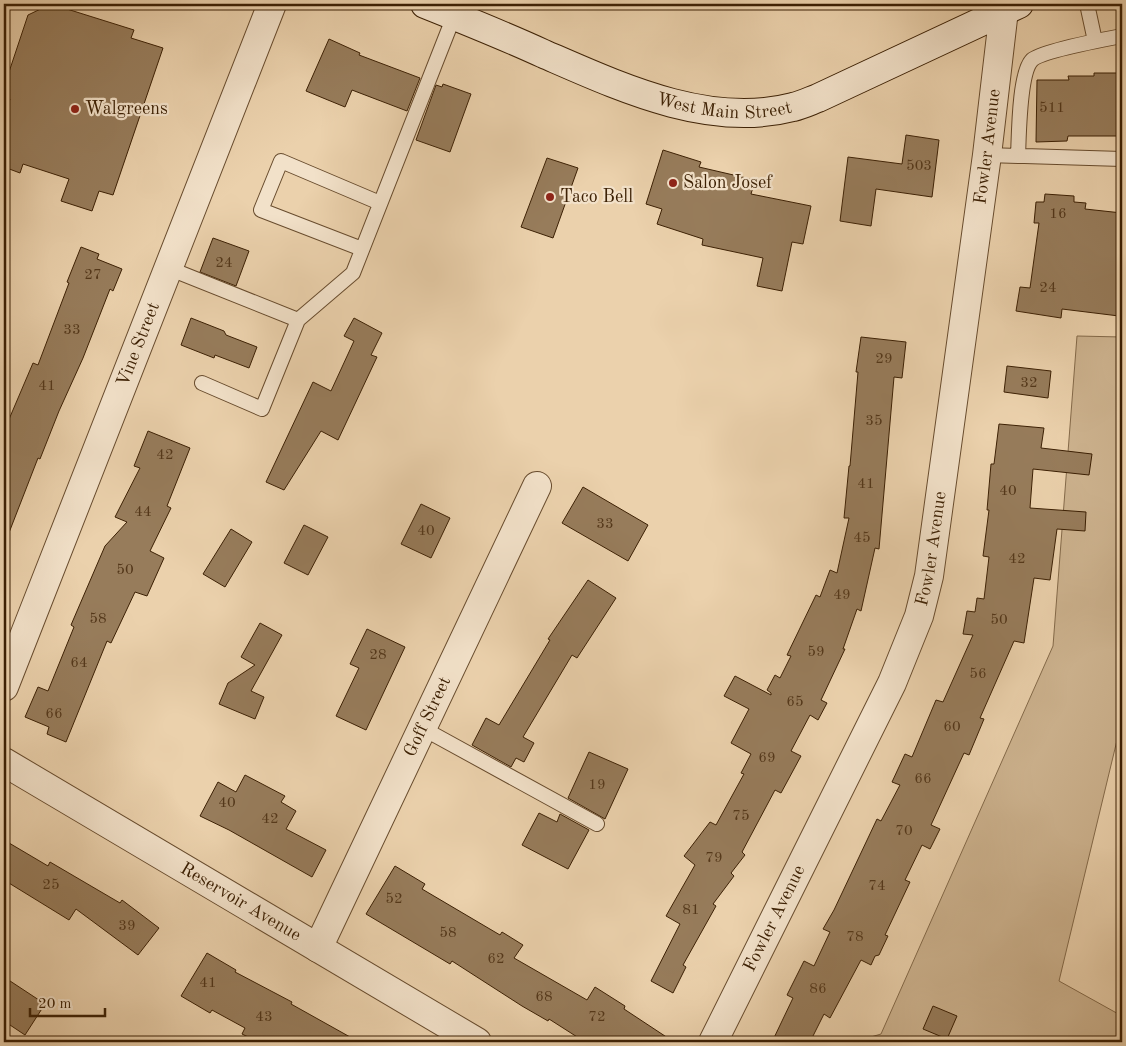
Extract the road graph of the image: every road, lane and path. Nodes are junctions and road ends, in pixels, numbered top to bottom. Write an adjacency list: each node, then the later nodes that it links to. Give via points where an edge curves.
1 (272, 4): 13 (street, Vine Street)
2 (424, 4): 5 (street, West Main Street)
3 (1087, 4): 7 (lane)
4 (1011, 7): 5 (street, West Main Street, via 818,98 769,112 742,113 702,110 664,101 598,77); 8 (street, Fowler Avenue)
5 (454, 16): 11 (lane)
6 (1122, 36): 7 (lane)
7 (1095, 41): 9 (lane, via 1043,54 1032,60 1021,98)
8 (987, 155): 9 (lane); 23 (street, Fowler Avenue, via 929,576 920,616 892,683)
9 (1018, 156): 10 (lane)
10 (1122, 159)
11 (380, 203): 12 (lane); 12 (lane, via 281,161 260,210)
12 (362, 249): 14 (lane, via 353,273)
13 (168, 268): 14 (lane); 17 (street, Vine Street)
14 (298, 320): 15 (lane, via 262,409)
15 (202, 383)
16 (537, 486): 18 (street, Goff Street)
17 (4, 687)
18 (422, 728): 20 (lane); 21 (street, Goff Street)
19 (4, 762): 21 (street, Reservoir Avenue)
20 (597, 824)
21 (318, 948): 22 (street, Reservoir Avenue)
22 (477, 1042)
23 (713, 1042)

